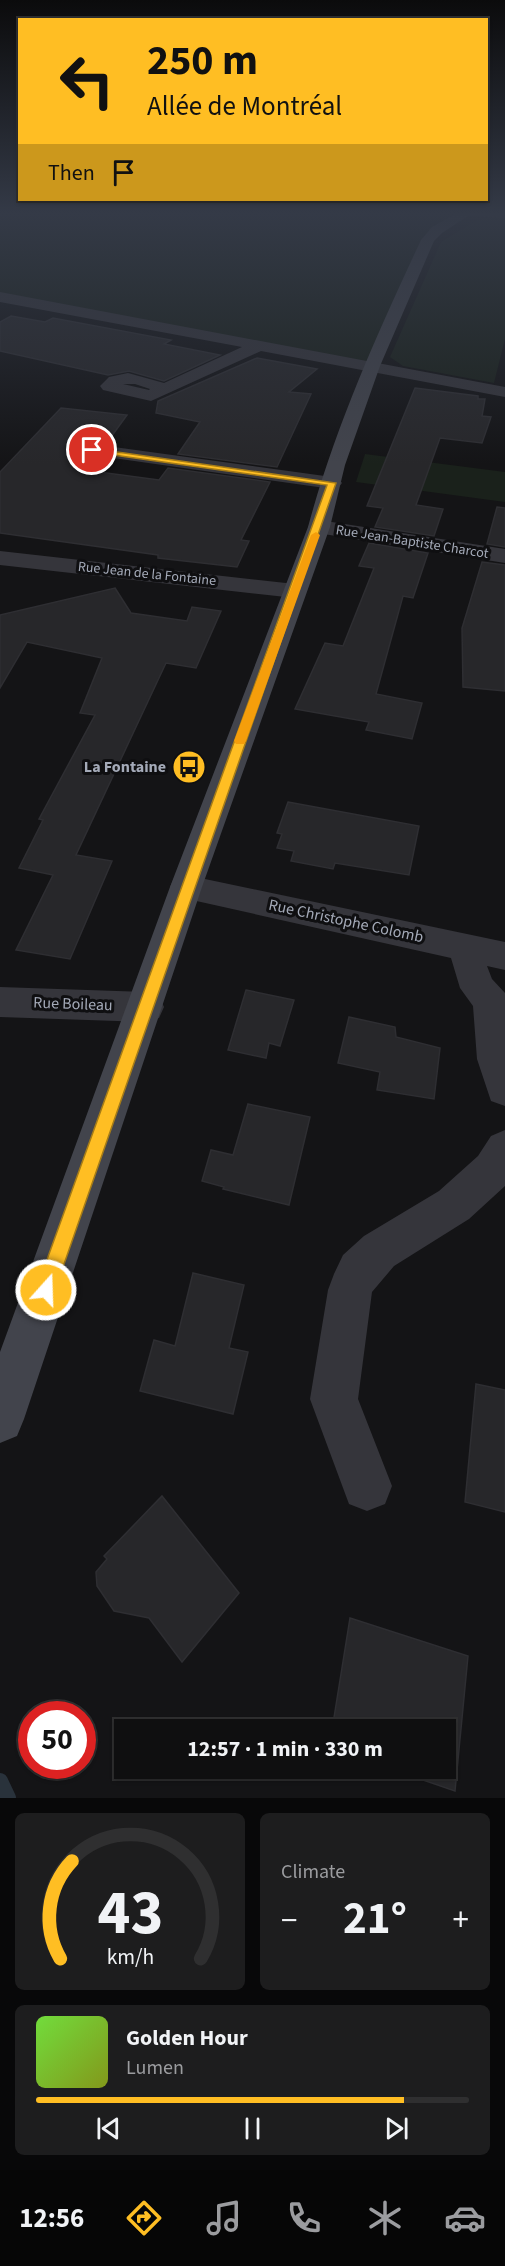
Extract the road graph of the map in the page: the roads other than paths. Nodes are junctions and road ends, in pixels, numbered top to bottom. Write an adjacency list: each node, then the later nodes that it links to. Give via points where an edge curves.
1 (403, 296): 6 (main road)
2 (0, 297): 3 (street)
3 (26, 302): 4 (street); 5 (street)
4 (0, 316)
5 (261, 345): 6 (street); 7 (street)
6 (371, 366): 8 (street); 10 (main road)
7 (165, 389)
8 (505, 392)
9 (92, 450): 10 (street)
10 (332, 483): 11 (main road)
11 (319, 527): 12 (street, Rue Jean-Baptiste Charcot); 14 (main road)
12 (505, 556)
13 (0, 558): 14 (street, Rue Jean de la Fontaine)
14 (295, 591): 15 (main road)
15 (186, 887): 16 (street, Rue Christophe Colomb); 20 (main road)
16 (468, 948): 17 (street, Rue Christophe Colomb); 18 (street, via 469,965 478,988)
17 (505, 956)
18 (498, 997): 21 (street, via 496,1059)
19 (0, 1002): 20 (street, Rue Boileau)
20 (146, 1007): 23 (main road)
21 (505, 1089)
22 (505, 1149): 24 (street, via 493,1170 454,1205 379,1251 359,1271 350,1290 334,1399)
23 (0, 1419)
24 (368, 1486)

